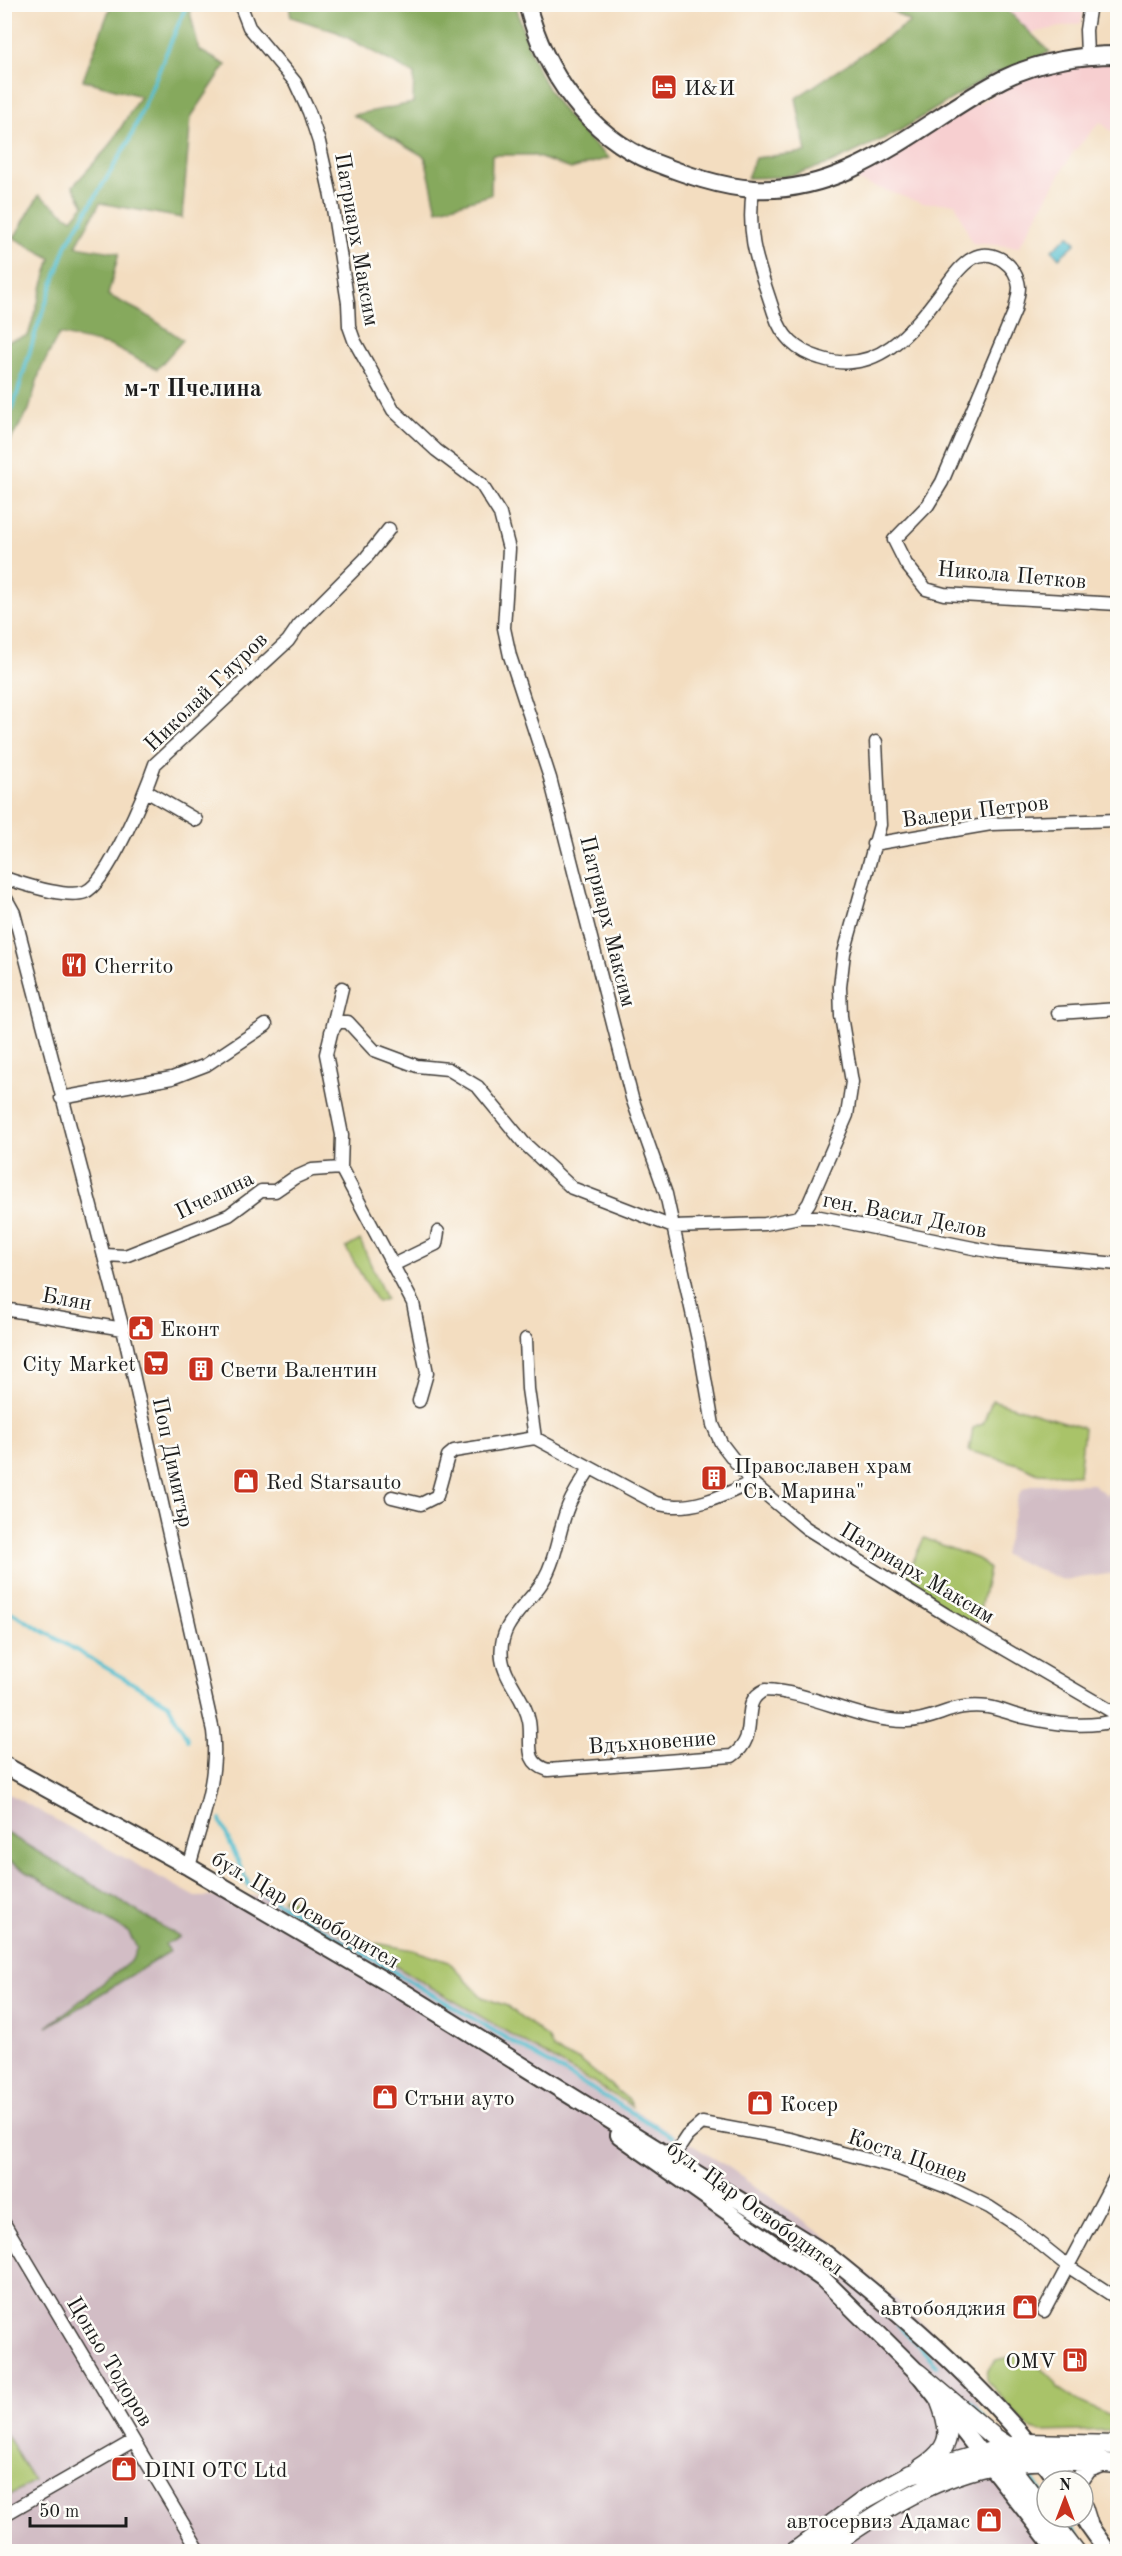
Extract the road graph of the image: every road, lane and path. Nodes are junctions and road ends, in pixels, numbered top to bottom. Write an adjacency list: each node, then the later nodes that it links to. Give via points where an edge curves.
1 (240, 4): 24 (street, Патриарх Максим, via 249,27 295,82 309,112 331,196 354,340 393,410 481,484 500,514 509,549 504,628 510,656 550,778 611,1006 613,1030 632,1098 658,1165)
2 (527, 4): 6 (main road, via 544,51 569,96 599,130 636,154 682,173)
3 (1090, 4): 4 (street)
4 (1087, 55): 5 (main road); 6 (main road, via 1049,62 1004,79 843,174 794,187)
5 (1118, 55)
6 (753, 189): 8 (street, Никола Петков, via 753,254 781,332 803,352 823,359 839,363 883,353 911,332 956,273 974,258 992,255 1006,262 1016,275 1019,289 1015,310 942,482 928,505 894,540 906,564 926,589 944,594)
7 (389, 529): 10 (street, Николай Гяуров, via 366,559 298,625 288,641 156,765)
8 (1118, 604)
9 (876, 742): 13 (street, via 880,825)
10 (146, 791): 12 (street); 14 (street, Николай Гяуров, via 106,872 85,892 71,894)
11 (1118, 819): 13 (street, Валери Петров, via 990,824)
12 (196, 820)
13 (873, 844): 23 (street, via 844,953 840,987 852,1082 847,1115 809,1203)
14 (4, 878)
15 (4, 895): 21 (street, Поп Димитър, via 14,913)
16 (342, 988): 20 (street)
17 (1118, 1009): 18 (street)
18 (1058, 1013)
19 (266, 1025): 21 (street, via 206,1065 172,1078)
20 (331, 1032): 22 (street, via 326,1054 342,1135); 24 (street, ген. Васил Делов, via 338,1022 348,1022 374,1050 417,1066 448,1069 478,1087 524,1143 572,1188)
21 (61, 1098): 26 (street, Поп Димитър)
22 (341, 1168): 26 (street, Пчелина, via 312,1170 275,1191 261,1191 229,1215 125,1256); 28 (street)
23 (799, 1217): 24 (street, ген. Васил Делов, via 765,1224); 27 (street, ген. Васил Делов, via 820,1217 998,1253)
24 (673, 1227): 35 (street, Патриарх Максим, via 713,1425 721,1443)
25 (438, 1232): 28 (street, via 436,1244)
26 (104, 1255): 30 (street, Поп Димитър)
27 (1118, 1264)
28 (393, 1266): 32 (street, via 413,1304 427,1373)
29 (4, 1308): 30 (street, Блян)
30 (123, 1329): 40 (street, Поп Димитър, via 213,1731 213,1781)
31 (526, 1339): 33 (street)
32 (419, 1401)
33 (535, 1438): 34 (street); 36 (street, via 454,1451 444,1465 437,1496 421,1504)
34 (590, 1468): 35 (street, via 669,1508 694,1504); 38 (street, Вдъхновение, via 566,1510 553,1563 503,1634 502,1660 526,1705 531,1759 537,1766 548,1770 732,1756 743,1749 748,1738 751,1703 756,1694 765,1690 908,1721 954,1707 974,1706 1058,1723 1100,1725)
35 (751, 1482): 37 (street, Патриарх Максим, via 806,1528)
36 (392, 1497)
37 (1118, 1715)
38 (1118, 1720)
39 (4, 1765): 40 (main road, бул. Цар Освободител)
40 (189, 1867): 41 (main road, бул. Цар Освободител, via 443,2015)
41 (579, 2102): 42 (main road, бул. Цар Освободител); 48 (main road, бул. Цар Освободител, via 639,2151 823,2279)
42 (676, 2152): 45 (street, Коста Цонев, via 702,2123 790,2139 891,2166 989,2207); 51 (main road, бул. Цар Освободител, via 826,2254 888,2304)
43 (1118, 2172): 45 (street)
44 (4, 2223): 50 (street, Цоньо Тодоров)
45 (1069, 2267): 46 (street, Коста Цонев); 47 (street)
46 (1118, 2299)
47 (1044, 2311)
48 (918, 2373): 49 (main road, бул. Цар Освободител); 53 (main road)
49 (939, 2399): 53 (main road, бул. Цар Освободител); 58 (main road, via 949,2424 945,2445 933,2460)
50 (134, 2441): 60 (street); 63 (street, Цоньо Тодоров)
51 (1028, 2443): 52 (main road); 53 (main road); 54 (main road, бул. Цар Освободител)
52 (1118, 2445)
53 (996, 2458): 54 (main road); 58 (main road); 59 (main road); 65 (main road, via 901,2500); 66 (main road, бул. Цар Освободител)
54 (1042, 2461): 55 (main road); 56 (main road, бул. Цар Освободител)
55 (1110, 2464): 57 (main road)
56 (1048, 2469)
57 (1087, 2469)
58 (911, 2474): 64 (main road, via 867,2498)
59 (1035, 2502)
60 (4, 2515)
61 (1058, 2529): 67 (main road)
62 (1093, 2529): 68 (main road)
63 (200, 2552)
64 (794, 2552)
65 (822, 2552)
66 (1058, 2552)
67 (1076, 2552)
68 (1108, 2552)

